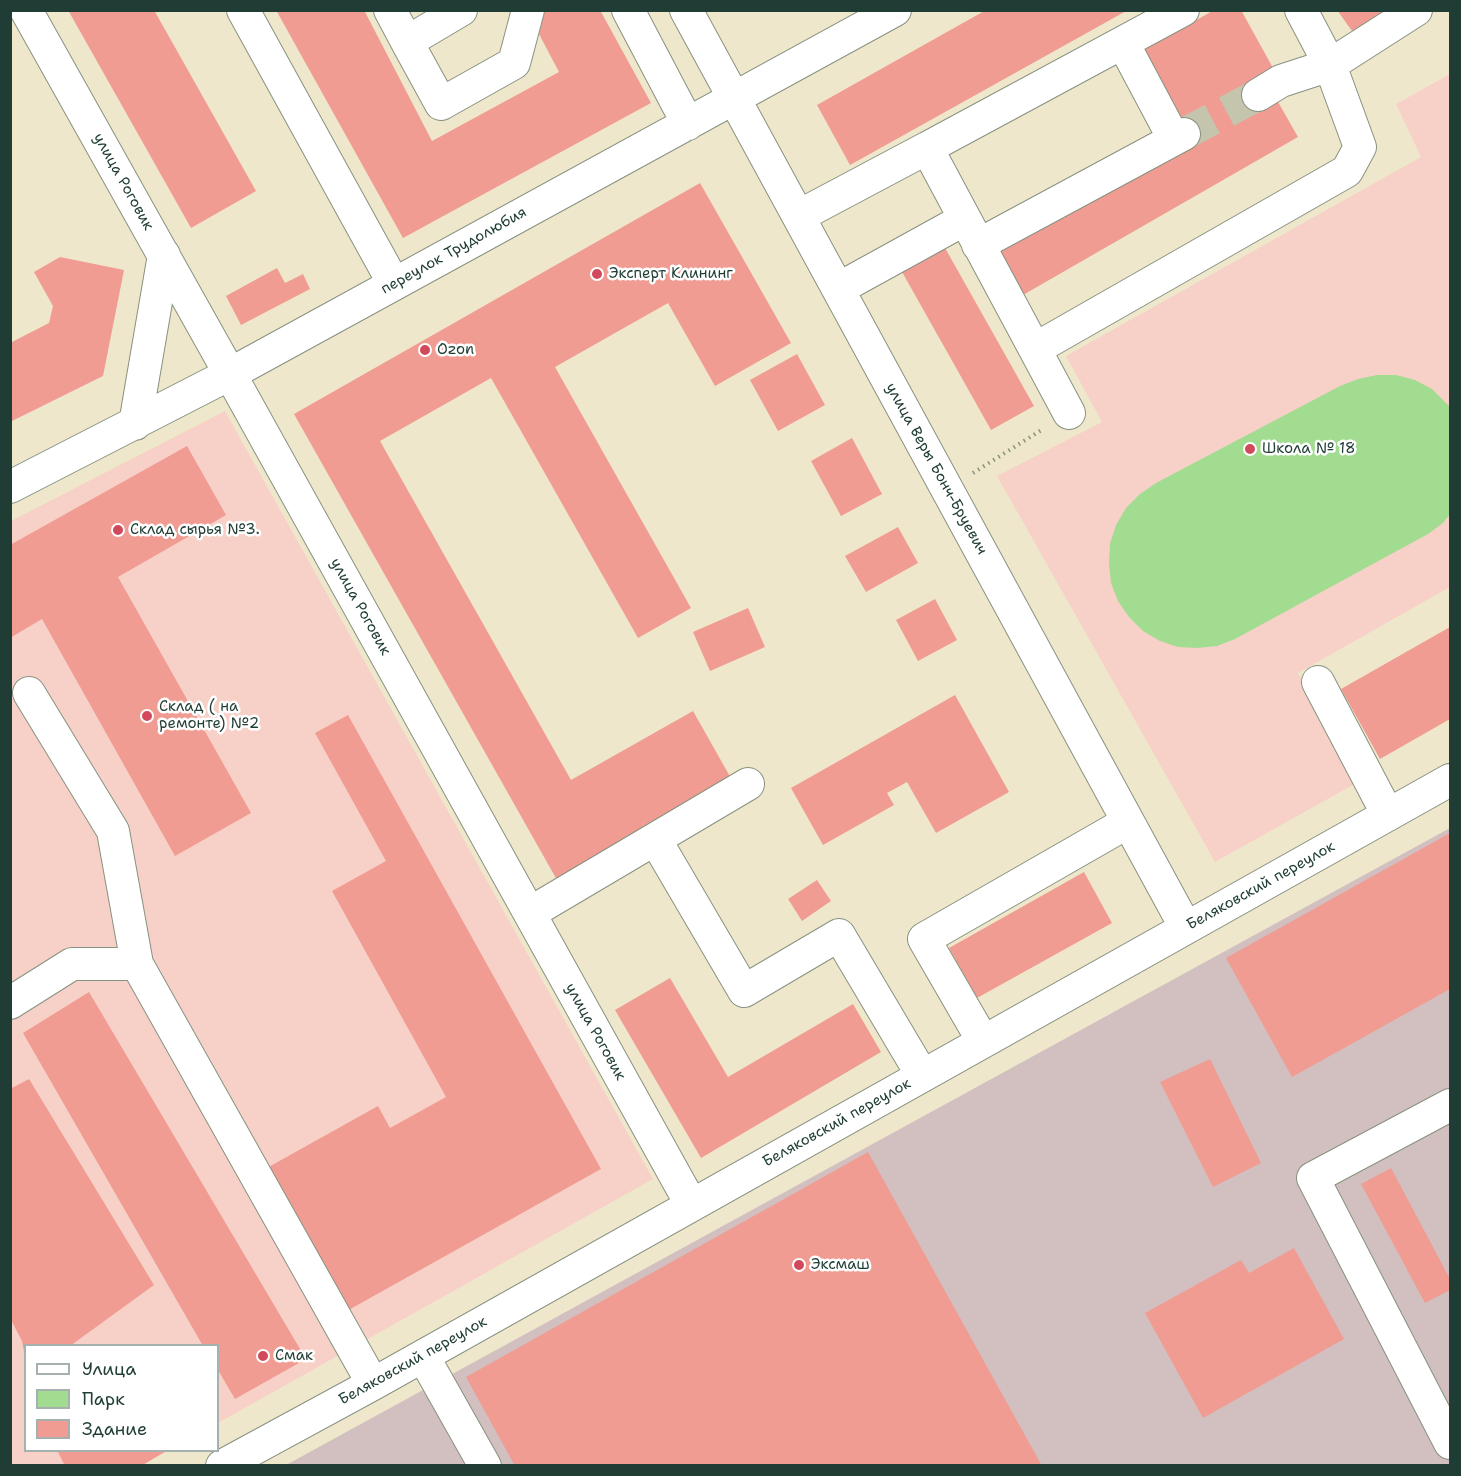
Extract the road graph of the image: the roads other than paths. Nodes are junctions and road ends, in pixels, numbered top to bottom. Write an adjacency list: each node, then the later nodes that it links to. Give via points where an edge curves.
1 (26, 10): 21 (street, улица Роговик)
2 (243, 10): 22 (street)
3 (390, 10): 12 (street)
4 (461, 10): 12 (street)
5 (528, 10): 12 (street, via 514,63 441,104)
6 (628, 10): 17 (street)
7 (686, 10): 16 (street, улица Веры Бонч-Бруевич)
8 (895, 10): 16 (street, переулок Трудолюбия)
9 (1183, 10): 13 (street)
10 (1301, 10): 14 (street)
11 (1416, 10): 14 (street)
12 (407, 42)
13 (1123, 43): 18 (street); 20 (street, via 1179,136)
14 (1330, 64): 15 (street, via 1281,81); 24 (street, via 1360,147 1347,171)
15 (1258, 94)
16 (734, 99): 17 (street, переулок Трудолюбия); 19 (street, улица Веры Бонч-Бруевич)
17 (688, 124): 22 (street, переулок Трудолюбия)
18 (927, 148): 19 (street); 20 (street)
19 (799, 216): 23 (street, улица Веры Бонч-Бруевич)
20 (971, 232): 23 (street); 24 (street)
21 (164, 255): 25 (street, улица Роговик); 27 (street)
22 (394, 284): 25 (street, переулок Трудолюбия)
23 (838, 289): 34 (street, улица Веры Бонч-Бруевич)
24 (1035, 350): 26 (street)
25 (230, 374): 27 (street, переулок Трудолюбия); 36 (street, улица Роговик)
26 (1069, 413)
27 (135, 424): 28 (street, переулок Трудолюбия)
28 (10, 487)
29 (1318, 682): 33 (street)
30 (29, 693): 38 (street, via 113,831)
31 (1450, 780): 33 (street, Беляковский переулок)
32 (748, 784): 35 (street)
33 (1388, 815): 37 (street, Беляковский переулок)
34 (1128, 822): 37 (street, улица Веры Бонч-Бруевич); 40 (street, via 924,939)
35 (655, 839): 36 (street); 41 (street, via 744,991 839,935)
36 (530, 913): 43 (street, улица Роговик)
37 (1186, 928): 40 (street, Беляковский переулок)
38 (136, 964): 39 (street, via 72,964); 45 (street)
39 (10, 1003)
40 (982, 1041): 41 (street, Беляковский переулок)
41 (922, 1075): 43 (street, Беляковский переулок)
42 (1450, 1105): 46 (street, via 1313,1178)
43 (691, 1204): 44 (street, Беляковский переулок)
44 (423, 1356): 45 (street, Беляковский переулок); 48 (street)
45 (373, 1384): 47 (street, Беляковский переулок)
46 (1450, 1443)
47 (222, 1466)
48 (485, 1466)

